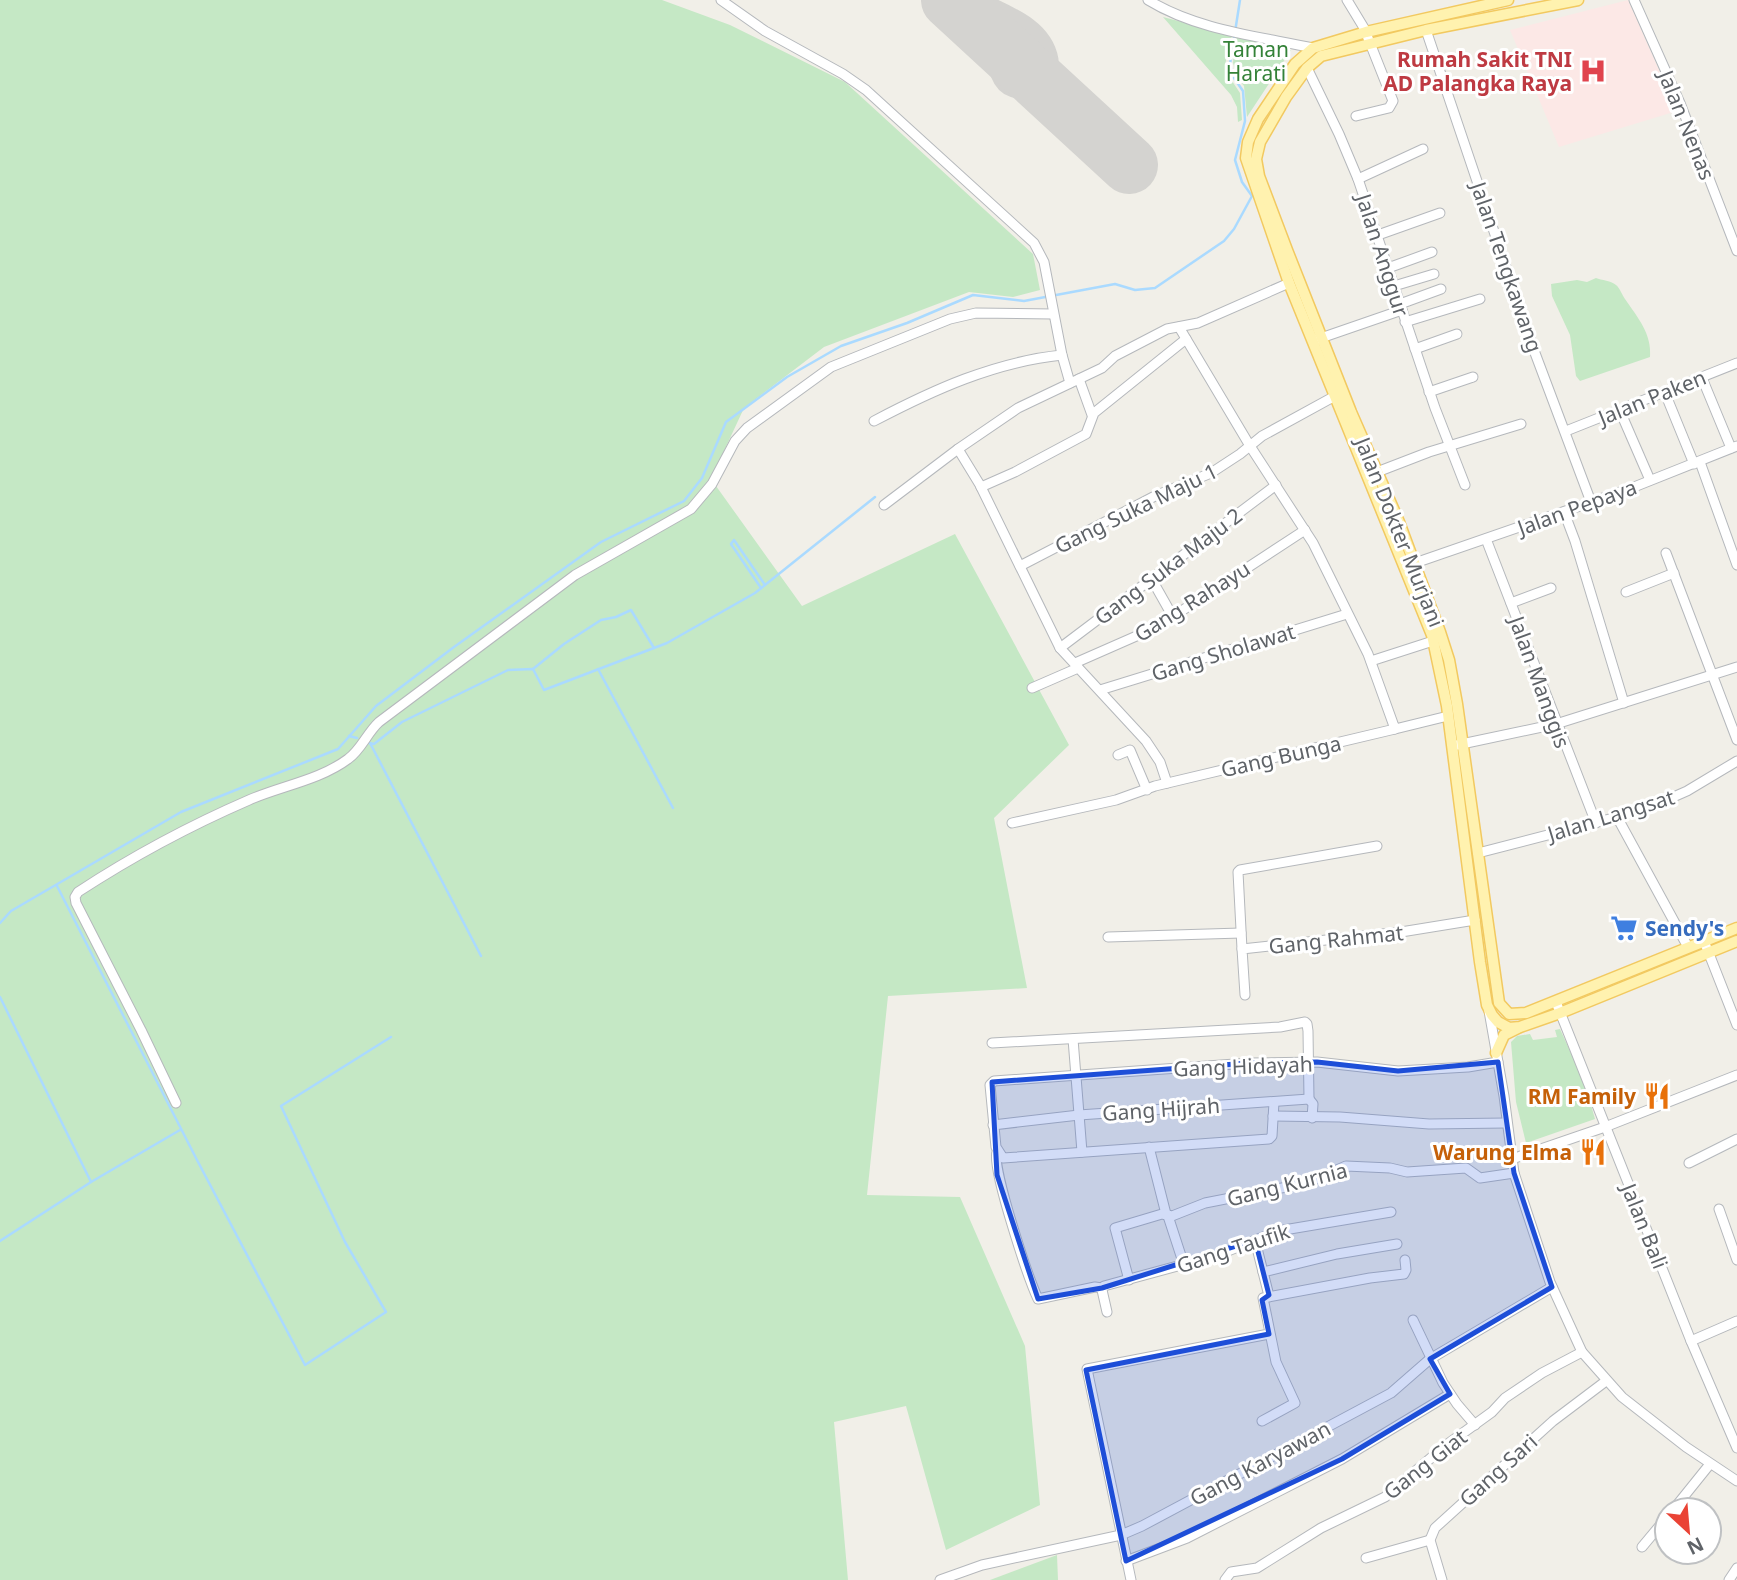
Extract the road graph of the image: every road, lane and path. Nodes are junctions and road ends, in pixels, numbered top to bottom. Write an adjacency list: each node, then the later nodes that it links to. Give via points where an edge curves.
1 (721, 0): 27 (street, via 866,90 1034,243 1044,262)
2 (1148, 0): 10 (street, via 1202,24)
3 (1348, 0): 9 (street)
4 (1508, 0): 7 (main road)
5 (1578, 0): 8 (main road)
6 (1634, 0): 18 (street, Jalan Nenas)
7 (1474, 4): 9 (main road)
8 (1426, 30): 9 (main road); 47 (street, Jalan Tengkawang, via 1535,353)
9 (1368, 38): 10 (main road); 11 (main road); 12 (street, via 1393,101 1389,108)
10 (1313, 48): 11 (main road, Jalan Dokter Murjani)
11 (1301, 66): 14 (street, Jalan Anggur); 16 (main road, Jalan Dokter Murjani, via 1260,142 1256,159 1256,177)
12 (1356, 116)
13 (1423, 149): 14 (street)
14 (1358, 179): 17 (street, Jalan Anggur)
15 (1440, 213): 17 (street)
16 (1275, 230): 22 (main road, Jalan Dokter Murjani); 32 (main road, Jalan Dokter Murjani)
17 (1378, 235): 20 (street, Jalan Anggur)
18 (1737, 251)
19 (1432, 252): 20 (street)
20 (1388, 268): 23 (street, Jalan Anggur)
21 (1434, 274): 23 (street)
22 (1289, 284): 29 (street); 32 (main road, Jalan Dokter Murjani)
23 (1394, 286): 26 (street, Jalan Anggur)
24 (1441, 289): 26 (street)
25 (1479, 299): 28 (street)
26 (1401, 307): 28 (street, Jalan Anggur); 32 (street)
27 (1053, 314): 34 (street); 122 (street, via 976,313 950,318 831,367 747,428 691,509 575,575 524,611 379,722 348,760 198,822 78,892 76,903)
28 (1405, 322): 33 (street, Jalan Anggur)
29 (1179, 327): 31 (street); 38 (street, via 1153,336)
30 (1457, 334): 33 (street)
31 (1186, 339): 43 (street); 48 (street)
32 (1318, 339): 41 (main road, Jalan Dokter Murjani); 46 (main road, Jalan Dokter Murjani)
33 (1415, 349): 39 (street, Jalan Anggur)
34 (1062, 355): 38 (street); 44 (street, via 1023,360 971,376)
35 (1737, 363): 37 (street, Jalan Paken)
36 (1473, 377): 39 (street)
37 (1702, 377): 40 (street, Jalan Paken); 50 (street)
38 (1074, 381): 43 (street); 51 (street, via 1018,408)
39 (1429, 392): 49 (street, Jalan Anggur)
40 (1665, 393): 42 (street, Jalan Paken); 52 (street)
41 (1335, 396): 46 (main road, Jalan Dokter Murjani); 48 (street, Gang Suka Maju 1)
42 (1620, 411): 47 (street, Jalan Paken); 54 (street)
43 (1093, 415): 57 (street, via 1086,433)
44 (874, 421)
45 (1521, 424): 49 (street)
46 (1352, 425): 53 (main road, Jalan Dokter Murjani); 74 (main road, Jalan Dokter Murjani)
47 (1566, 431): 58 (street, Jalan Tengkawang)
48 (1250, 446): 55 (street); 66 (street, Gang Suka Maju 1, via 1211,473 1155,496)
49 (1450, 446): 53 (street); 56 (street, Jalan Anggur)
50 (1734, 447): 52 (street, Jalan Pepaya)
51 (958, 449): 57 (street); 59 (street)
52 (1697, 463): 54 (street, Jalan Pepaya); 65 (street)
53 (1377, 472): 64 (main road, Jalan Dokter Murjani)
54 (1650, 480): 58 (street, Jalan Pepaya)
55 (1276, 485): 61 (street); 68 (street, Gang Suka Maju 2)
56 (1465, 485)
57 (981, 487): 66 (street)
58 (1591, 502): 60 (street, Jalan Pepaya)
59 (884, 505)
60 (1564, 512): 62 (street, Jalan Pepaya); 82 (street)
61 (1305, 530): 72 (street); 73 (street, Gang Rahayu)
62 (1486, 539): 64 (street, Jalan Pepaya); 71 (street, Jalan Manggis)
63 (1666, 553): 67 (street)
64 (1415, 563): 87 (main road, Jalan Dokter Murjani, via 1449,660)
65 (1737, 565)
66 (1020, 566): 75 (street)
67 (1674, 573): 70 (street); 79 (street)
68 (1151, 578): 73 (street); 75 (street, Gang Suka Maju 2)
69 (1551, 588): 71 (street)
70 (1626, 592)
71 (1511, 603): 84 (street, Jalan Manggis)
72 (1347, 614): 76 (street); 81 (street, Gang Sholawat)
73 (1173, 617): 77 (street, Gang Rahayu)
74 (1433, 641): 76 (street); 83 (main road, Jalan Dokter Murjani)
75 (1060, 648): 77 (street)
76 (1371, 661): 85 (street)
77 (1076, 665): 80 (street, Gang Rahayu); 81 (street)
78 (1737, 667): 79 (street)
79 (1711, 674): 82 (street); 86 (street)
80 (1032, 688)
81 (1100, 690): 90 (street, via 1146,741)
82 (1624, 703): 84 (street)
83 (1448, 716): 85 (street, Gang Bunga); 87 (main road, Jalan Dokter Murjani)
84 (1556, 724): 87 (street); 94 (street, Jalan Manggis)
85 (1395, 729): 90 (street, Gang Bunga)
86 (1737, 740)
87 (1457, 745): 96 (main road, Jalan Dokter Murjani); 98 (main road, Jalan Dokter Murjani)
88 (1118, 755): 91 (street, via 1130,750)
89 (1737, 761): 92 (street, Jalan Langsat, via 1687,791)
90 (1167, 783): 91 (street, Gang Bunga)
91 (1147, 790): 93 (street, Gang Bunga)
92 (1617, 817): 94 (street, Jalan Langsat); 105 (street)
93 (1012, 823)
94 (1595, 823): 96 (street, Jalan Langsat)
95 (1377, 846): 101 (street, via 1240,870)
96 (1478, 853): 97 (main road, Jalan Dokter Murjani)
97 (1482, 884): 98 (main road); 109 (main road, Jalan Dokter Murjani, via 1499,1003 1515,1015)
98 (1471, 886): 99 (main road, Jalan Dokter Murjani)
99 (1475, 920): 106 (street, Gang Rahmat); 110 (main road, Jalan Dokter Murjani)
100 (1737, 928): 103 (main road)
101 (1241, 933): 102 (street, Gang Rahmat); 106 (street)
102 (1108, 937)
103 (1704, 941): 105 (main road); 107 (street)
104 (1737, 941): 107 (main road)
105 (1688, 947): 109 (main road)
106 (1242, 949): 108 (street, Gang Rahmat)
107 (1708, 952): 111 (main road); 112 (street)
108 (1245, 995)
109 (1556, 1002): 111 (street, Jalan Bali)
110 (1487, 1005): 113 (main road, Jalan Dokter Murjani, via 1498,1022); 116 (street, Jalan Dokter Murjani)
111 (1560, 1013): 113 (main road); 128 (street, Jalan Bali)
112 (1737, 1025)
113 (1520, 1027): 116 (main road, via 1504,1035)
114 (1073, 1039): 115 (street); 117 (street, via 1305,1022); 119 (street)
115 (992, 1043)
116 (1497, 1057): 117 (street, Gang Hidayah, via 1468,1067 1398,1071); 126 (street, Jalan Dokter Murjani)
117 (1307, 1062): 119 (street, Gang Hidayah); 120 (street)
118 (1737, 1074): 128 (street)
119 (1075, 1076): 123 (street); 127 (street, Gang Hidayah, via 992,1082)
120 (1309, 1099): 121 (street, Gang Hijrah); 125 (street)
121 (1274, 1102): 123 (street, Gang Hijrah); 124 (street)
122 (176, 1103)
123 (1079, 1115): 127 (street, Gang Hijrah); 132 (street)
124 (1273, 1116): 125 (street); 130 (street, via 1269,1139)
125 (1312, 1118): 126 (street)
126 (1506, 1123): 133 (street, Jalan Dokter Murjani)
127 (993, 1125): 131 (street)
128 (1605, 1127): 133 (street); 153 (street, Jalan Bali)
129 (1737, 1139): 134 (street)
130 (1149, 1147): 132 (street); 138 (street)
131 (998, 1152): 132 (street, via 1003,1158); 147 (street, Gang Taufik, via 1001,1192 1038,1299)
132 (1082, 1152)
133 (1512, 1158): 135 (street, Jalan Dokter Murjani)
134 (1689, 1163)
135 (1514, 1173): 138 (street, Gang Kurnia, via 1480,1178 1466,1168 1407,1172 1346,1166 1307,1183); 146 (street, Jalan Dokter Murjani)
136 (1718, 1209): 141 (street)
137 (1391, 1212): 139 (street, Gang Taufik, via 1297,1227)
138 (1167, 1215): 143 (street); 145 (street, Gang Kurnia, via 1115,1228)
139 (1255, 1240): 143 (street, Gang Taufik); 144 (street)
140 (1396, 1244): 144 (street)
141 (1737, 1260)
142 (1405, 1261): 148 (street, via 1404,1274)
143 (1184, 1265): 145 (street, Gang Taufik)
144 (1263, 1272): 148 (street)
145 (1129, 1280): 147 (street, Gang Taufik)
146 (1552, 1287): 154 (street, Jalan Dokter Murjani); 155 (street, Gang Karyawan)
147 (1102, 1288): 149 (street)
148 (1269, 1296): 152 (street, via 1262,1300)
149 (1107, 1312)
150 (1413, 1320): 155 (street)
151 (1737, 1321): 153 (street)
152 (1269, 1334): 158 (street, via 1295,1403); 166 (street, via 1087,1368)
153 (1691, 1341): 160 (street, Jalan Bali)
154 (1582, 1352): 156 (street, Jalan Dokter Murjani); 159 (street, Gang Giat, via 1542,1373)
155 (1430, 1359): 157 (street); 166 (street, Gang Karyawan, via 1391,1393)
156 (1606, 1381): 162 (street, Jalan Dokter Murjani); 167 (street, Gang Sari, via 1495,1471 1435,1528)
157 (1450, 1394): 159 (street); 170 (street, via 1342,1459 1187,1538)
158 (1262, 1421)
159 (1475, 1425): 174 (street, Gang Giat, via 1385,1497 1321,1528 1257,1568 1231,1572)
160 (1735, 1435): 161 (street, Jalan Bali)
161 (1737, 1448)
162 (1710, 1464): 163 (street, Jalan Dokter Murjani); 164 (street)
163 (1737, 1481)
164 (1684, 1496)
165 (1653, 1533): 168 (street)
166 (1121, 1535): 170 (street); 172 (street, Gang Karyawan, via 982,1565)
167 (1430, 1539): 169 (street); 175 (street)
168 (1642, 1546)
169 (1366, 1558)
170 (1126, 1561): 173 (street)
171 (1737, 1568): 176 (street)
172 (940, 1580)
173 (1131, 1580)
174 (1225, 1580)
175 (1442, 1580)
176 (1729, 1580)

